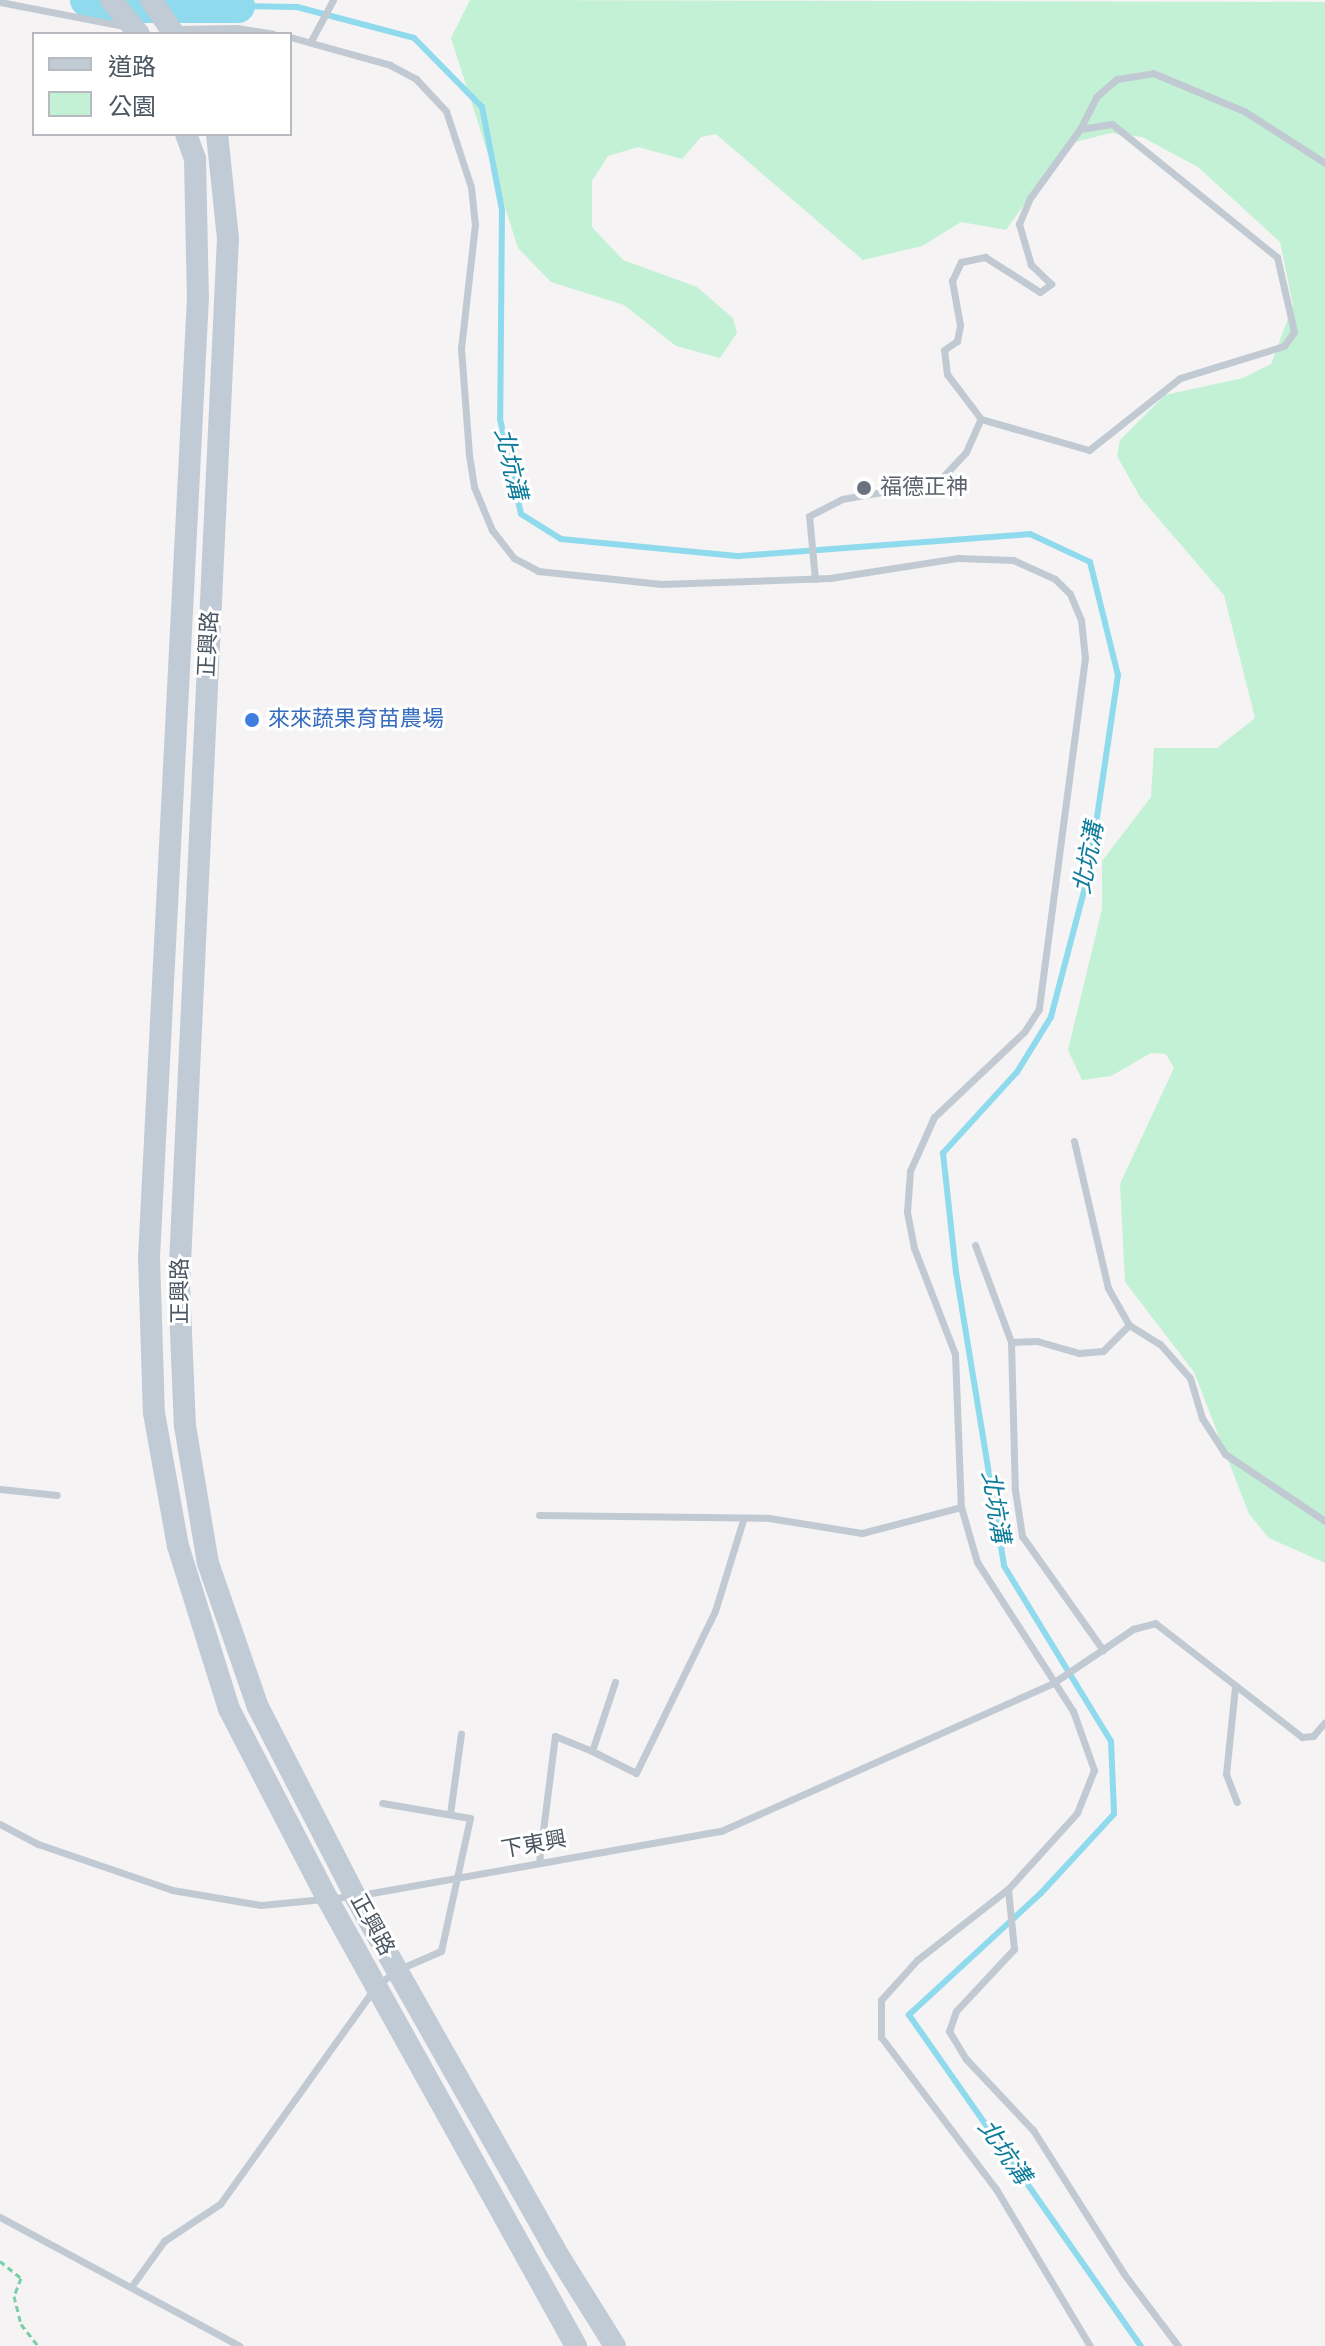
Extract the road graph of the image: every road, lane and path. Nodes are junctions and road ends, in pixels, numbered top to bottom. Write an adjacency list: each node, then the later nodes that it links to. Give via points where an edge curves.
1 (333, 0): 6 (lane)
2 (0, 2): 3 (lane)
3 (147, 21): 4 (lane)
4 (261, 32)
5 (292, 37): 6 (lane)
6 (311, 41): 12 (lane, via 390,65 416,79 446,111 471,187 475,224 461,348 469,455 474,487 492,530 514,558 538,571 661,584)
7 (1080, 129): 10 (lane, via 1096,97 1117,79 1153,73 1244,111); 11 (lane, via 1030,198 1019,224 1031,265 1051,284 1040,292 985,257 961,262 952,281 960,325 957,341 944,350 947,374); 11 (lane, via 1112,124 1139,141 1277,257 1294,332 1284,346 1180,378 1109,440 1089,450)
8 (187, 136): 38 (main road, 正興路, via 195,159 198,297 152,1194 154,1413 178,1546 229,1709)
9 (217, 136): 37 (main road, 正興路, via 228,238 179,1285 185,1426 208,1563 258,1707)
10 (1325, 163)
11 (981, 419): 12 (lane, via 966,452 938,482 842,499 809,516)
12 (815, 578): 19 (lane, via 958,558 1013,560 1055,579 1070,594 1081,620 1084,672 1039,1009 1024,1032 934,1117 910,1171 907,1212 914,1248 955,1354)
13 (1074, 1141): 15 (lane, via 1108,1288)
14 (975, 1245): 16 (lane)
15 (1129, 1325): 16 (lane, via 1103,1351 1079,1353 1037,1341); 22 (lane, via 1160,1344 1190,1378 1202,1418 1225,1454)
16 (1011, 1342): 23 (lane, via 1015,1490 1022,1536)
17 (0, 1489): 18 (lane)
18 (57, 1495)
19 (961, 1507): 21 (lane, via 862,1533 769,1518); 25 (lane, via 977,1562)
20 (539, 1515): 21 (lane)
21 (743, 1520): 29 (lane, via 715,1611 636,1773)
22 (1325, 1521)
23 (1103, 1650): 25 (lane, 下東興); 26 (lane, 下東興, via 1133,1629 1155,1623)
24 (615, 1682): 29 (lane)
25 (1055, 1682): 34 (lane, 下東興, via 721,1831); 36 (lane, via 1073,1711 1094,1770 1077,1813)
26 (1235, 1687): 27 (lane, via 1302,1737 1313,1736); 30 (lane, via 1226,1774)
27 (1325, 1722)
28 (461, 1734): 32 (lane)
29 (592, 1751): 34 (lane, via 555,1736)
30 (1237, 1802)
31 (382, 1803): 32 (lane)
32 (450, 1814): 35 (lane, via 470,1818)
33 (0, 1824): 38 (lane, 下東興, via 38,1844 172,1890 261,1905)
34 (539, 1862): 35 (lane, 下東興)
35 (456, 1877): 37 (lane, 下東興); 39 (lane, via 441,1951)
36 (1008, 1889): 48 (lane, via 917,1960 881,2000 881,2037 996,2189); 49 (lane, via 1014,1949 956,2011 949,2031 966,2059 1033,2130 1124,2274)
37 (355, 1896): 38 (lane, 下東興); 39 (main road, 正興路)
38 (327, 1898): 40 (main road, 正興路)
39 (397, 1970): 40 (lane); 47 (main road, 正興路)
40 (376, 1986): 43 (lane, via 220,2204 164,2241); 46 (main road, 正興路)
41 (0, 2217): 43 (lane)
42 (0, 2261): 44 (path, via 21,2278 14,2296 21,2324)
43 (131, 2287): 45 (lane)
44 (38, 2346)
45 (240, 2346)
46 (576, 2346)
47 (615, 2346)
48 (1090, 2346)
49 (1178, 2346)

